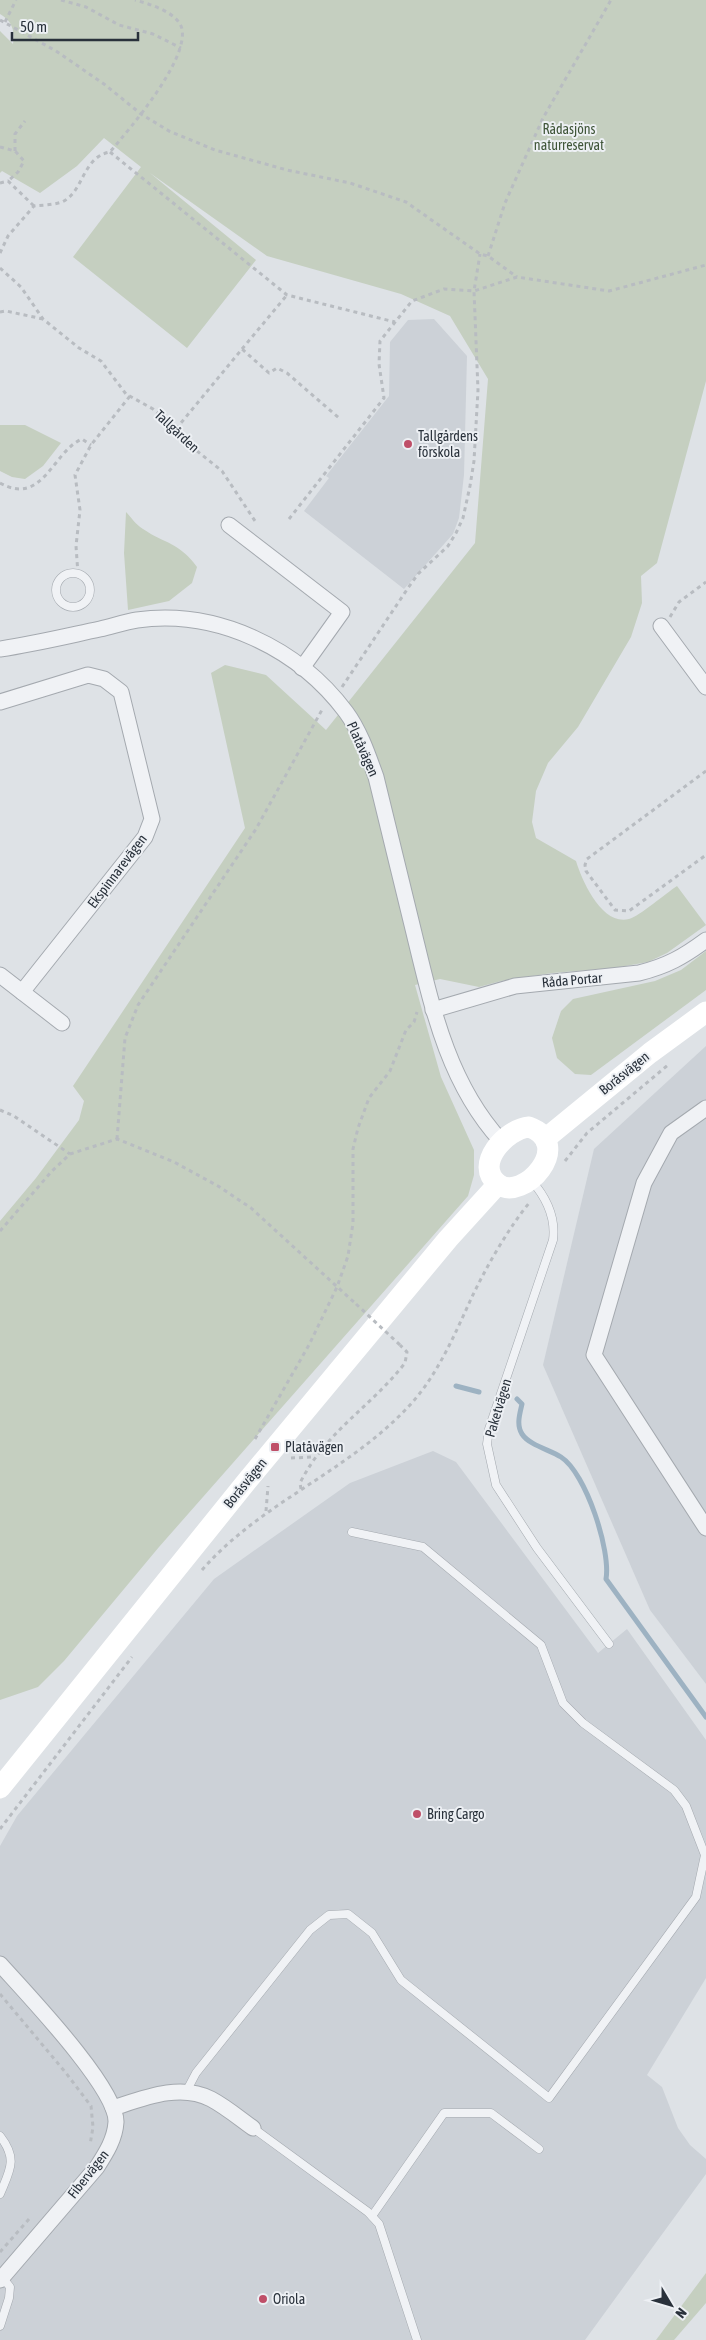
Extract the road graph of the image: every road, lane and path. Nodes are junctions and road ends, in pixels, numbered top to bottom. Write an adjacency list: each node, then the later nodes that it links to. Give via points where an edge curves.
1 (16, 0): 6 (path)
2 (61, 0): 7 (path, via 86,7 119,25 153,34)
3 (134, 0): 7 (path, via 173,16 182,28)
4 (611, 0): 18 (path, via 542,118 505,203)
5 (0, 20): 6 (path)
6 (5, 22): 8 (path, via 56,51)
7 (181, 48): 8 (path, via 171,70)
8 (141, 114): 12 (path); 17 (path, via 170,131 215,150 350,184 406,202)
9 (25, 121): 11 (path, via 15,134)
10 (0, 147): 11 (path)
11 (15, 150): 13 (path, via 24,161)
12 (110, 152): 15 (path, via 95,159 63,201); 23 (path)
13 (8, 181): 14 (path); 15 (path)
14 (0, 183)
15 (34, 206): 16 (path, via 8,236)
16 (0, 253)
17 (480, 254): 18 (path); 22 (path)
18 (488, 256): 21 (path)
19 (706, 265): 21 (path, via 609,291)
20 (0, 268): 25 (path, Tallgården, via 21,287)
21 (517, 277): 22 (path)
22 (474, 291): 26 (path, via 444,289 420,298 412,302); 42 (path, via 478,390 474,461 463,518 448,546 418,574 344,686)
23 (287, 295): 26 (path); 27 (path)
24 (0, 312): 25 (path)
25 (44, 319): 28 (path, Tallgården, via 101,361)
26 (395, 322): 33 (path, via 380,341 384,398)
27 (242, 349): 29 (path, via 269,372 276,368 287,373); 30 (path)
28 (130, 396): 30 (path, Tallgården, via 153,409); 31 (path)
29 (339, 418)
30 (176, 429): 34 (path, Tallgården, via 192,447 222,471)
31 (91, 445): 32 (path, via 82,439 73,442 37,484 8,488); 36 (path, via 74,475 80,510 76,546)
32 (0, 483)
33 (289, 520)
34 (257, 524)
35 (229, 525): 40 (street, via 342,612)
36 (78, 574): 36 (lane, via 68,574 57,583 58,599 67,606 79,605 87,598 87,581)
37 (706, 582): 38 (path, via 679,602 668,621)
38 (661, 626): 41 (street)
39 (0, 648): 40 (street, Platåvägen, via 137,620 185,620 240,632 273,647)
40 (302, 668): 42 (street, Platåvägen)
41 (706, 687)
42 (332, 697): 49 (street, Platåvägen, via 356,730 376,777); 56 (path, via 325,704 256,829 138,1005 124,1044)
43 (0, 702): 48 (street, Ekspinnarevägen, via 88,675 104,679 121,692 152,819 145,837)
44 (706, 771): 45 (path, via 587,859 585,864 586,871 615,910 622,912 629,911)
45 (706, 855)
46 (706, 940): 50 (street, Råda Portar, via 680,959 657,969 515,986)
47 (0, 975): 48 (street)
48 (22, 992): 52 (street)
49 (429, 992): 50 (street, Platåvägen); 64 (path, via 422,994 414,1022 406,1030 390,1071 363,1110 353,1149 353,1223 348,1256)
50 (433, 1010): 58 (street, Platåvägen, via 448,1057 470,1100)
51 (706, 1012): 57 (street, Boråsvägen)
52 (62, 1024)
53 (676, 1059): 60 (path, via 587,1133)
54 (706, 1108): 71 (street, via 671,1133 644,1183 594,1356)
55 (0, 1110): 59 (path)
56 (117, 1139): 59 (path); 64 (path, via 174,1162 251,1208)
57 (545, 1139): 58 (street, via 529,1127 520,1128); 62 (street, via 549,1145 548,1155)
58 (501, 1140): 61 (street, via 490,1165 490,1173)
59 (70, 1154): 63 (path)
60 (559, 1168)
61 (498, 1184): 62 (street, via 507,1188); 76 (street, Boråsvägen, via 448,1238 252,1474)
62 (534, 1185): 69 (path, via 523,1211 472,1296 452,1342 410,1405 372,1441); 74 (lane, Paketvägen, via 550,1210 553,1240 489,1429 490,1464 496,1485 537,1548)
63 (0, 1232)
64 (337, 1287): 65 (path, via 309,1345); 66 (path, bridge, via 407,1352 405,1363)
65 (256, 1439)
66 (314, 1457): 67 (path); 69 (path, via 300,1483)
67 (291, 1458)
68 (268, 1486): 70 (path)
69 (301, 1489): 70 (path)
70 (266, 1512): 73 (path, via 226,1544)
71 (706, 1528)
72 (352, 1532): 80 (lane, via 423,1547 541,1645 563,1702 583,1723 674,1790 686,1806 705,1855 696,1897 549,2098 401,1980 372,1933 348,1914 329,1915 310,1930 196,2073)
73 (201, 1571)
74 (609, 1644)
75 (137, 1651): 77 (path)
76 (0, 1788)
77 (0, 1829)
78 (0, 1964): 81 (street, Fibervägen, via 92,2073)
79 (0, 1994): 84 (path, via 91,2106 93,2128)
80 (186, 2092): 81 (street, via 171,2092); 82 (street, via 211,2099)
81 (113, 2108): 90 (street, Fibervägen, via 116,2122 110,2147 97,2167)
82 (252, 2128): 88 (lane)
83 (0, 2136): 86 (lane, via 9,2148 12,2166)
84 (88, 2149)
85 (538, 2149): 88 (lane, via 491,2113 444,2113)
86 (0, 2194)
87 (36, 2212): 89 (path)
88 (372, 2216): 92 (lane, via 378,2224)
89 (0, 2252)
90 (1, 2279): 91 (lane, via 10,2287)
91 (0, 2326)
92 (417, 2340)

